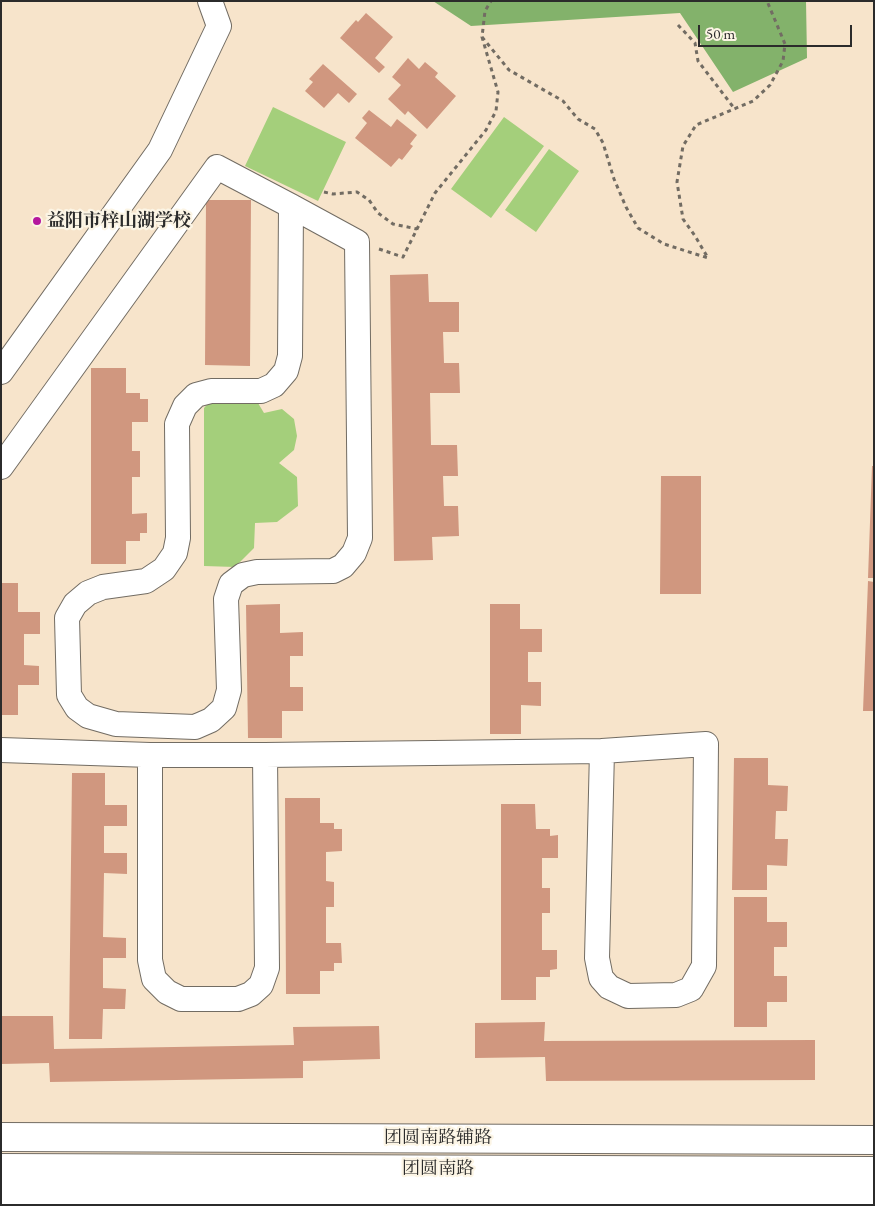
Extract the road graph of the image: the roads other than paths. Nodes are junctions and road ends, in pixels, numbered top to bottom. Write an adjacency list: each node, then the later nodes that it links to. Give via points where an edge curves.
1 (210, 1): 3 (street, via 219,26 160,150)
2 (291, 206): 2 (street, via 290,356 286,371 274,385 261,391 211,391 196,395 185,406 177,424 178,538 175,553 164,569 146,581 103,587 88,593 75,604 67,618 69,696 88,716 116,724 195,727 211,720 224,708 229,690 226,599 231,584 243,575 257,572 332,571 344,566 360,538 357,242); 4 (street, via 218,167)
3 (1, 372)
4 (1, 467)
5 (1, 750): 7 (street)
6 (602, 750): 6 (street, via 597,958 601,978 609,987 628,996 676,995 691,989 704,966 706,744); 8 (street)
7 (150, 755): 8 (street); 8 (street, via 150,960 154,980 181,999 238,999 261,985 267,968)
8 (266, 755)
9 (1, 1137): 10 (main road, 团圆南路辅路)
10 (874, 1140)
11 (1, 1168): 12 (main road, 团圆南路)
12 (874, 1171)
13 (1, 1195): 14 (main road, 团圆南路, via 430,1195)
14 (847, 1201)

